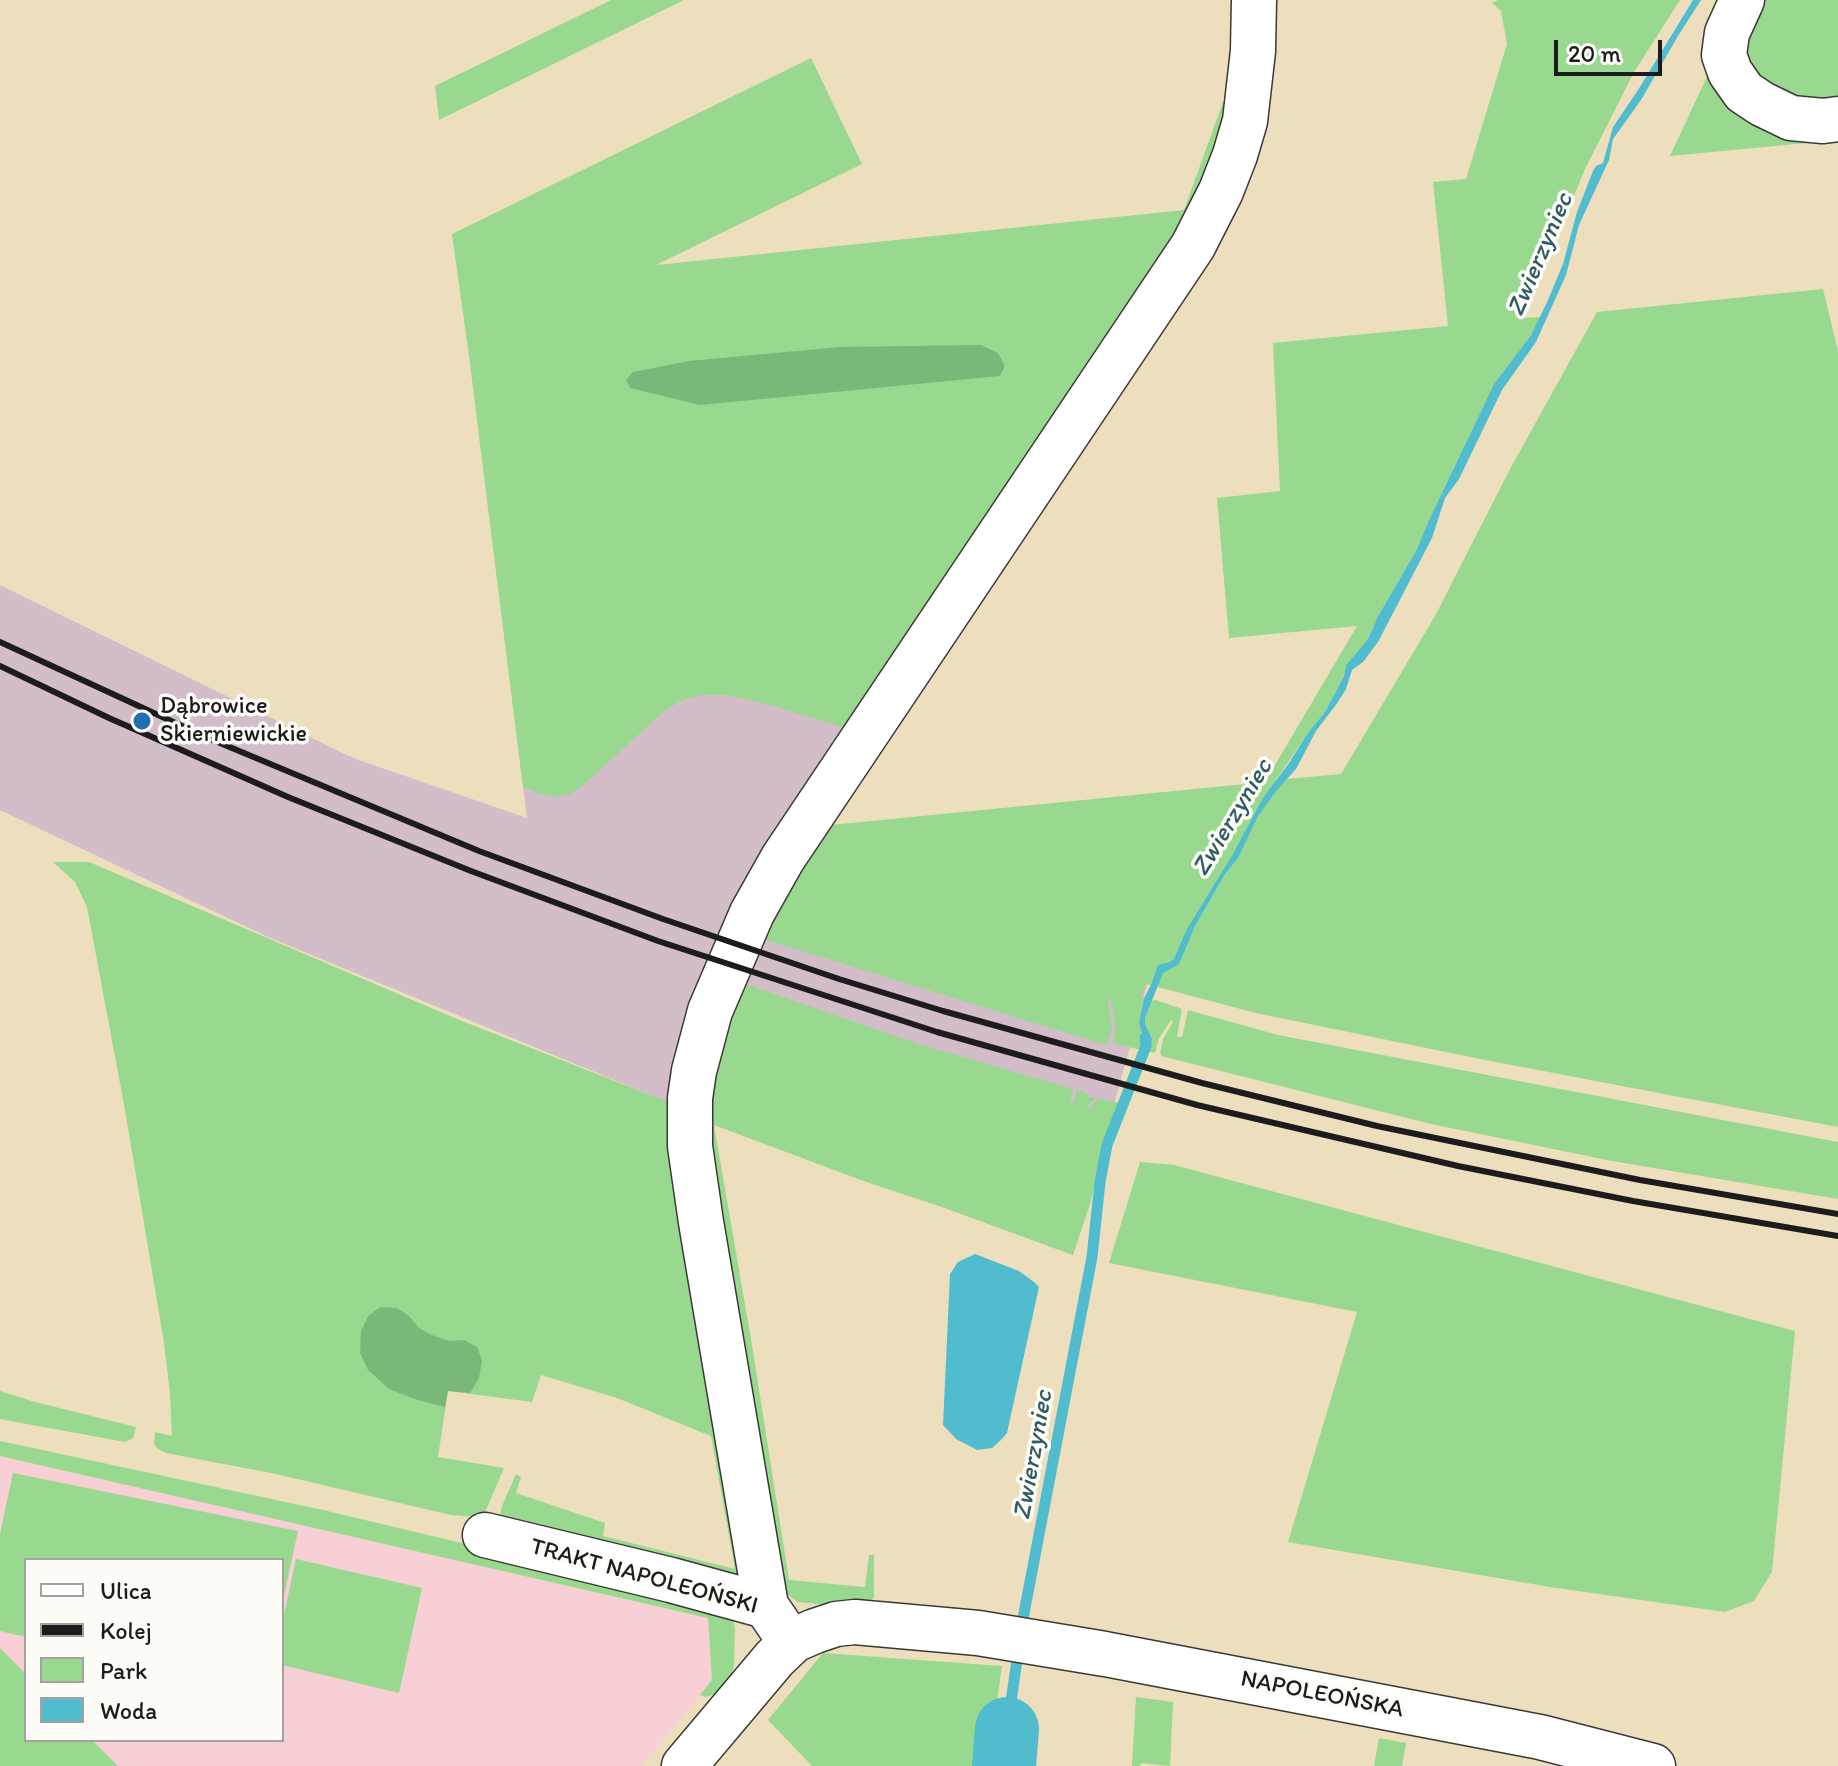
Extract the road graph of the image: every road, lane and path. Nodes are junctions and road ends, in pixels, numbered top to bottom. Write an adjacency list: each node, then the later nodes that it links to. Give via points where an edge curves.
1 (1254, 0): 5 (street, via 1245,121 1221,191 1193,246 783,858 752,913 710,1011 692,1083 690,1146)
2 (1742, 0): 3 (street, via 1724,55 1744,92 1791,118)
3 (1838, 119)
4 (485, 1535): 5 (street, TRAKT NAPOLEOŃSKI)
5 (766, 1606): 6 (street, TRAKT NAPOLEOŃSKI)
6 (794, 1640): 7 (street); 8 (street, NAPOLEOŃSKA, via 855,1622 983,1634 1512,1731)
7 (684, 1766)
8 (1653, 1766)

